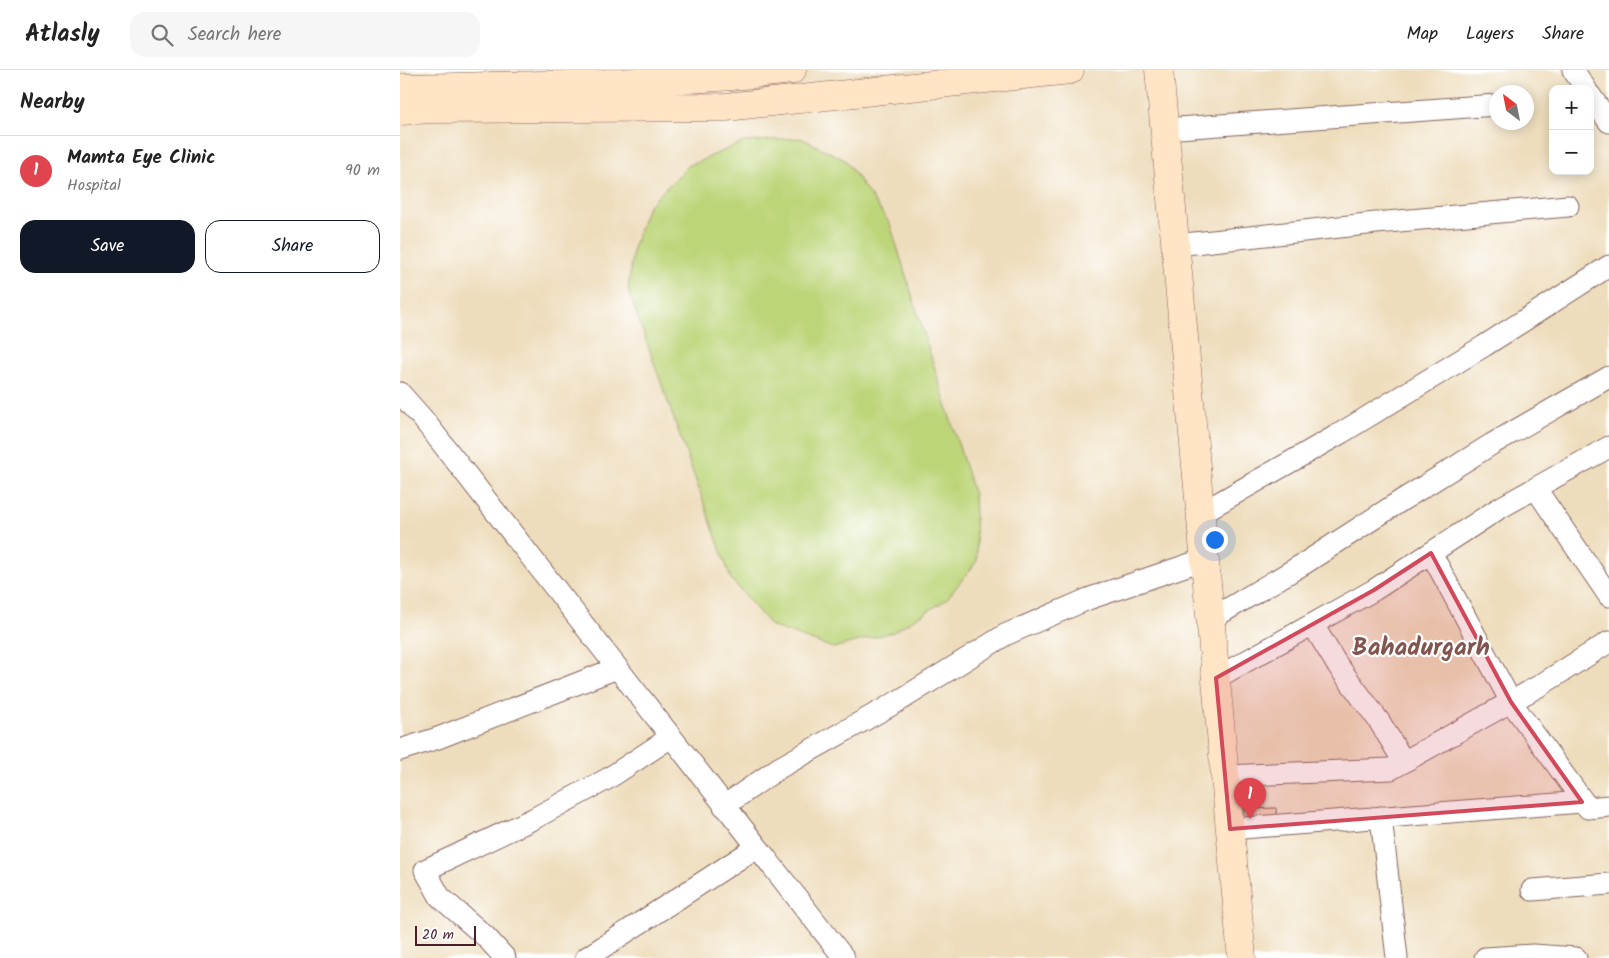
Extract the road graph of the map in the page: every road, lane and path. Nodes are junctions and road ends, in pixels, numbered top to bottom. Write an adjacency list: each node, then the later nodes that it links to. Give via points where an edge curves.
1 (792, 70): 6 (main road, via 616,84)
2 (1070, 70): 9 (main road, via 726,107)
3 (1159, 70): 11 (main road)
4 (1574, 70): 5 (street)
5 (1583, 85)
6 (400, 88)
7 (1594, 101): 10 (street)
8 (1489, 106): 11 (street)
9 (400, 111)
10 (1609, 122)
11 (1165, 129): 13 (main road)
12 (1568, 206): 13 (street)
13 (1176, 245): 19 (main road)
14 (1609, 266): 19 (street, via 1349,428)
15 (1609, 377): 23 (street, via 1492,444)
16 (400, 393): 26 (street)
17 (1609, 447): 18 (street)
18 (1536, 489): 20 (street, via 1498,509); 22 (street)
19 (1201, 513): 21 (main road)
20 (1431, 553): 24 (street); 28 (street)
21 (1205, 559): 23 (main road); 34 (street, via 1088,599 1005,635 902,700 779,768)
22 (1609, 596)
23 (1211, 619): 27 (main road)
24 (1314, 625): 27 (street); 31 (street)
25 (1609, 642): 28 (street)
26 (616, 668): 29 (street); 30 (street)
27 (1216, 678): 32 (main road)
28 (1511, 702): 31 (street); 33 (street)
29 (671, 737): 34 (street); 41 (street, via 584,792 425,870 440,896 486,937)
30 (400, 750)
31 (1404, 762): 32 (street, via 1391,769)
32 (1225, 776): 37 (main road)
33 (1582, 802): 35 (street, via 1588,808); 36 (street)
34 (724, 806): 38 (street)
35 (1609, 806)
36 (1381, 817): 37 (street); 45 (street)
37 (1230, 829): 44 (main road)
38 (757, 847): 42 (street); 43 (street)
39 (1609, 884): 40 (street)
40 (1532, 890)
41 (504, 958)
42 (586, 958)
43 (844, 958)
44 (1242, 958)
45 (1397, 958)
46 (1485, 958): 47 (street, via 1533,955)
47 (1576, 958)

